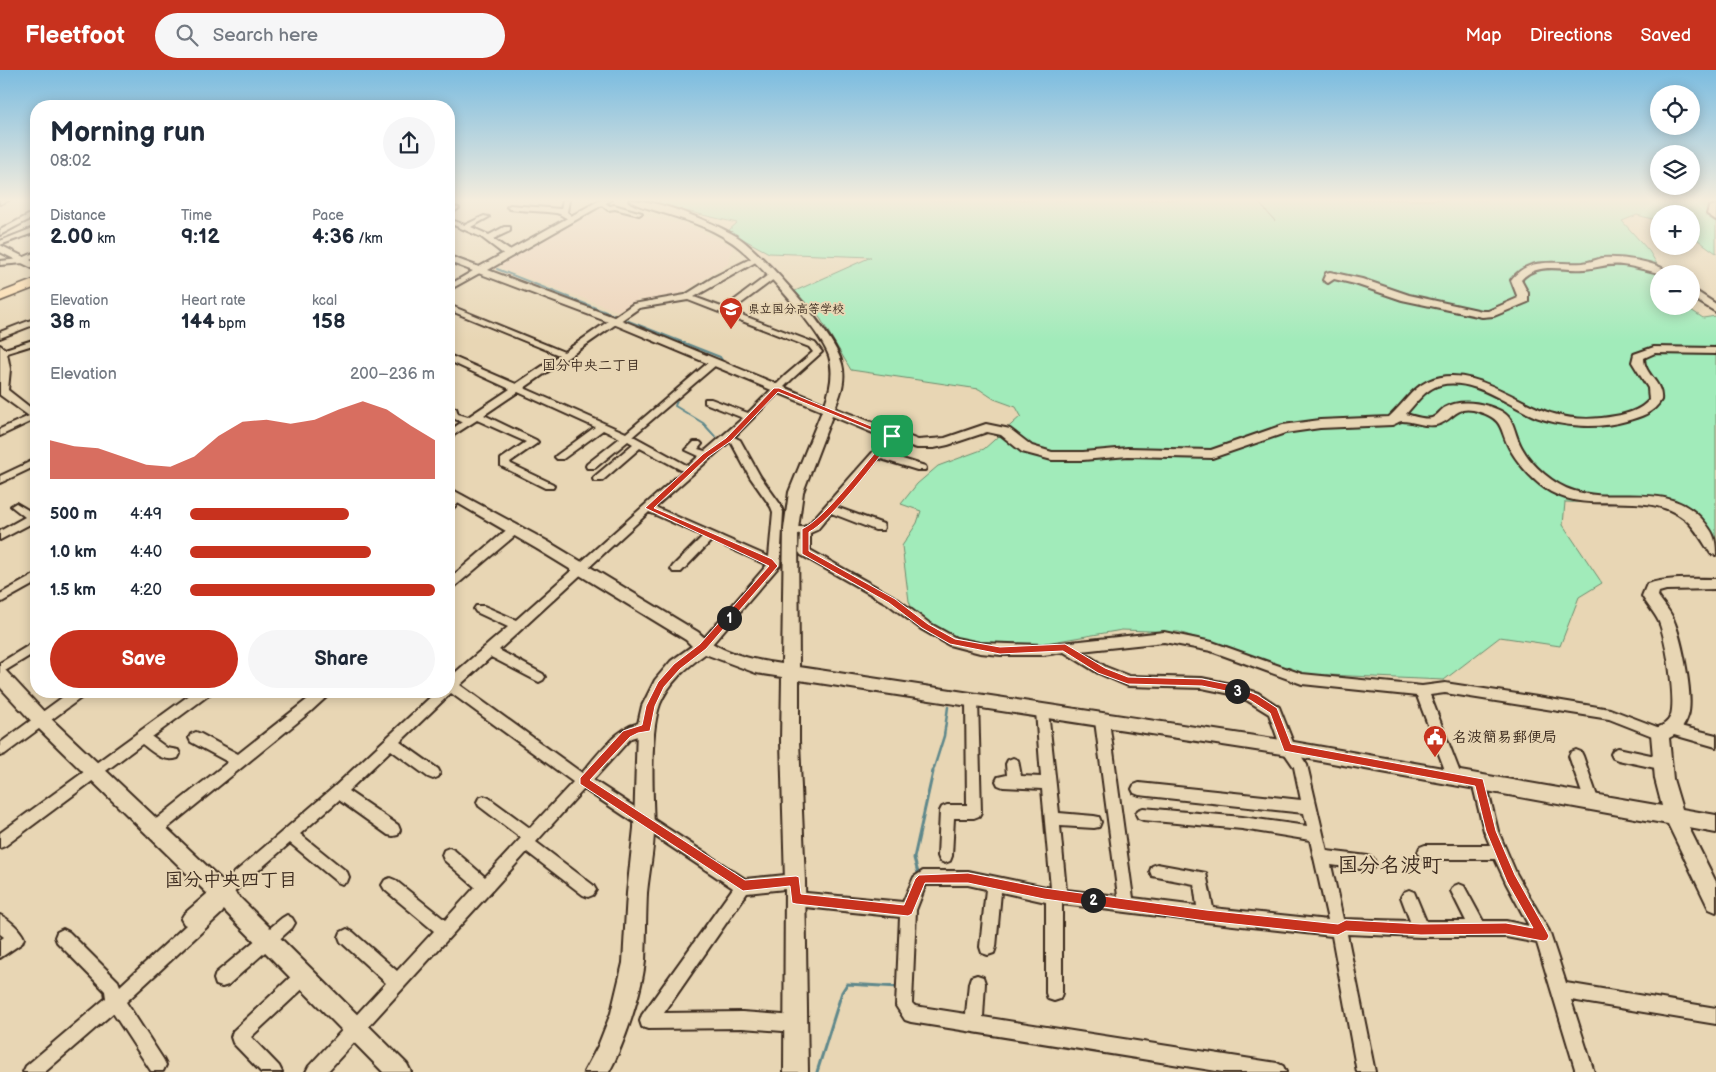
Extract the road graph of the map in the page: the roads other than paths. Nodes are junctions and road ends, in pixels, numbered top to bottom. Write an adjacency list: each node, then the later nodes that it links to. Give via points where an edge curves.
1 (498, 247): 5 (street)
2 (522, 247): 5 (street)
3 (744, 247): 6 (street)
4 (0, 248): 9 (street)
5 (509, 254): 11 (street)
6 (757, 259): 12 (street); 17 (street)
7 (455, 261): 11 (street)
8 (0, 263): 9 (street)
9 (30, 263)
10 (1650, 268): 13 (street, via 1616,261 1584,266 1538,266 1526,270 1516,280 1524,300 1486,314 1406,298 1358,281 1330,275)
11 (481, 270): 15 (street); 22 (street)
12 (771, 277): 21 (street); 35 (street, via 818,328 834,354 837,388)
13 (1328, 280)
14 (30, 285): 16 (main road)
15 (455, 285)
16 (0, 297)
17 (688, 297): 21 (street); 22 (street, via 642,304)
18 (1700, 299): 19 (street)
19 (1716, 309)
20 (455, 310): 28 (street)
21 (725, 311): 32 (street, via 815,346 818,352)
22 (617, 318): 28 (street); 30 (street)
23 (30, 324): 24 (street)
24 (0, 335)
25 (30, 343): 26 (street)
26 (1, 350): 33 (street, via 5,367)
27 (1716, 351): 38 (street, via 1654,350 1638,356 1639,366 1656,394 1654,402 1626,418 1606,421 1556,418 1486,388 1454,381 1442,381 1422,389)
28 (564, 356): 31 (street)
29 (455, 361): 31 (street)
30 (713, 363): 32 (street); 47 (street)
31 (518, 388): 42 (street); 43 (street)
32 (777, 389): 35 (street); 39 (street)
33 (1, 391): 36 (street)
34 (708, 401): 39 (street)
35 (828, 410): 46 (street); 69 (street, via 796,492)
36 (30, 412)
37 (455, 415): 42 (street)
38 (1398, 416): 46 (street, via 1392,421 1283,429 1212,454 1128,452 1052,456 1027,449 1005,432 986,428 934,444 918,444); 72 (street, via 1427,422 1438,421 1454,407 1464,405 1490,410 1509,424 1517,451 1555,488 1580,498 1643,499 1677,507 1691,516)
39 (749, 417): 48 (street)
40 (30, 419): 45 (street)
41 (455, 420): 42 (street)
42 (469, 421): 44 (street); 60 (street, via 532,442 505,461 506,466)
43 (601, 426): 47 (street); 53 (street)
44 (455, 430)
45 (0, 433)
46 (892, 436): 51 (street)
47 (627, 437): 50 (street); 55 (street)
48 (728, 439): 52 (street); 73 (street, via 734,440 776,506)
49 (697, 444): 52 (street, via 691,450)
50 (638, 445): 57 (street); 58 (street)
51 (878, 454): 56 (street); 64 (street)
52 (706, 455): 57 (street)
53 (560, 457)
54 (30, 465): 59 (street)
55 (590, 466)
56 (921, 468)
57 (689, 470): 63 (street)
58 (598, 479)
59 (0, 480)
60 (549, 486)
61 (455, 500): 68 (street)
62 (16, 506): 65 (street)
63 (651, 509): 71 (street); 75 (street)
64 (830, 509): 67 (street); 69 (street, via 813,527)
65 (30, 514)
66 (30, 519): 70 (street)
67 (879, 527)
68 (514, 530): 75 (street); 76 (street)
69 (798, 530): 83 (street, via 805,552 892,601 953,642 1000,650); 87 (street)
70 (2, 532)
71 (710, 535): 73 (street); 74 (street)
72 (1716, 550)
73 (774, 566): 82 (street)
74 (676, 569)
75 (583, 570): 81 (street); 82 (street, via 692,636)
76 (455, 580)
77 (30, 582): 79 (street)
78 (1716, 584): 102 (street, via 1652,588 1650,596 1666,620 1675,648 1679,683 1680,715)
79 (0, 599)
80 (480, 609): 81 (street)
81 (518, 626): 85 (street)
82 (703, 647): 87 (street, via 756,667); 101 (street, via 677,666 661,685 650,706)
83 (1065, 647): 92 (street, via 1164,637 1212,647 1302,680); 107 (street, via 1102,670 1128,681 1202,683 1253,697 1274,711)
84 (30, 650): 86 (street)
85 (494, 652): 89 (street); 90 (street)
86 (0, 669)
87 (790, 673): 97 (street); 151 (street)
88 (0, 676): 99 (street)
89 (539, 677)
90 (455, 684)
91 (455, 690): 118 (street)
92 (1422, 691): 102 (street, via 1445,688 1610,714); 117 (street)
93 (71, 698): 99 (street)
94 (196, 698): 103 (street)
95 (318, 698): 112 (street)
96 (440, 698): 106 (street)
97 (972, 700): 98 (street); 141 (street, via 974,812 947,811)
98 (1042, 711): 100 (street); 120 (street)
99 (41, 720): 108 (street); 115 (street)
100 (1102, 720): 107 (street); 157 (street)
101 (646, 728): 118 (street, via 626,734); 129 (street)
102 (1666, 732): 105 (street); 113 (street)
103 (143, 737): 109 (street, via 164,753); 115 (street)
104 (196, 738): 112 (street)
105 (1716, 741)
106 (393, 744): 116 (street); 122 (street)
107 (1288, 748): 117 (street); 125 (street, via 1300,766)
108 (0, 750)
109 (173, 754)
110 (1618, 754): 113 (street)
111 (1576, 756): 124 (street)
112 (240, 762): 132 (street)
113 (1660, 763): 127 (street)
114 (1013, 764): 120 (street, via 1008,781)
115 (97, 771): 132 (street); 137 (street)
116 (434, 773)
117 (1455, 778): 119 (street)
118 (583, 781): 129 (street); 136 (street)
119 (1479, 782): 124 (street); 139 (street, via 1491,831)
120 (1049, 783): 128 (street)
121 (1139, 789): 125 (street)
122 (342, 795): 133 (street); 135 (street)
123 (484, 802): 136 (street)
124 (1592, 802): 127 (street)
125 (1309, 807): 134 (street)
126 (1142, 814): 134 (street, via 1242,823)
127 (1673, 816): 131 (street); 156 (street)
128 (1052, 819): 130 (street); 154 (street)
129 (643, 821): 149 (street); 189 (street, via 634,963 622,1013)
130 (1094, 822)
131 (1716, 824)
132 (155, 829): 153 (street)
133 (393, 830)
134 (1315, 834): 142 (street)
135 (294, 836): 145 (street); 153 (street)
136 (529, 840): 148 (street); 150 (street)
137 (0, 841)
138 (1425, 852): 139 (street)
139 (1500, 852): 167 (street, via 1510,878)
140 (449, 855): 148 (street)
141 (944, 856)
142 (1320, 857): 143 (street); 164 (street)
143 (1368, 863)
144 (1157, 871): 159 (street, via 1201,878)
145 (342, 877)
146 (994, 884): 154 (street); 158 (street, via 968,878 923,878); 171 (street)
147 (390, 885): 166 (street)
148 (486, 886): 166 (street)
149 (743, 886): 151 (street); 181 (street, via 648,1021 742,1020)
150 (588, 890)
151 (796, 890): 158 (street); 181 (street)
152 (1459, 891): 163 (street)
153 (222, 894): 160 (street); 170 (street); 179 (street, via 217,908)
154 (1057, 895): 157 (street); 178 (street)
155 (1409, 897): 165 (street)
156 (1716, 902)
157 (1126, 903): 159 (street)
158 (905, 910): 182 (street, via 904,1006 911,1014)
159 (1206, 915): 164 (street)
160 (189, 919)
161 (0, 923): 172 (street, via 16,938)
162 (287, 923): 170 (street)
163 (1478, 928): 165 (street); 167 (street)
164 (1338, 929): 165 (street, via 1346,926); 192 (street)
165 (1421, 929)
166 (446, 931): 175 (street)
167 (1543, 936): 177 (street)
168 (63, 937): 179 (street)
169 (347, 937): 175 (street)
170 (267, 940): 173 (street); 174 (street)
171 (988, 946)
172 (0, 950)
173 (304, 976): 183 (street); 186 (street, via 239,1037)
174 (222, 978)
175 (397, 982): 183 (street)
176 (977, 983): 182 (street)
177 (1560, 990): 180 (street); 193 (street)
178 (1054, 993)
179 (114, 995): 184 (street); 185 (street)
180 (1716, 1016)
181 (796, 1024): 190 (street)
182 (974, 1024): 191 (street)
183 (356, 1028): 187 (street); 188 (street)
184 (157, 1065)
185 (32, 1072)
186 (273, 1072)
187 (315, 1072)
188 (400, 1072)
189 (596, 1072)
190 (796, 1072)
191 (1277, 1072)
192 (1366, 1072)
193 (1585, 1072)

